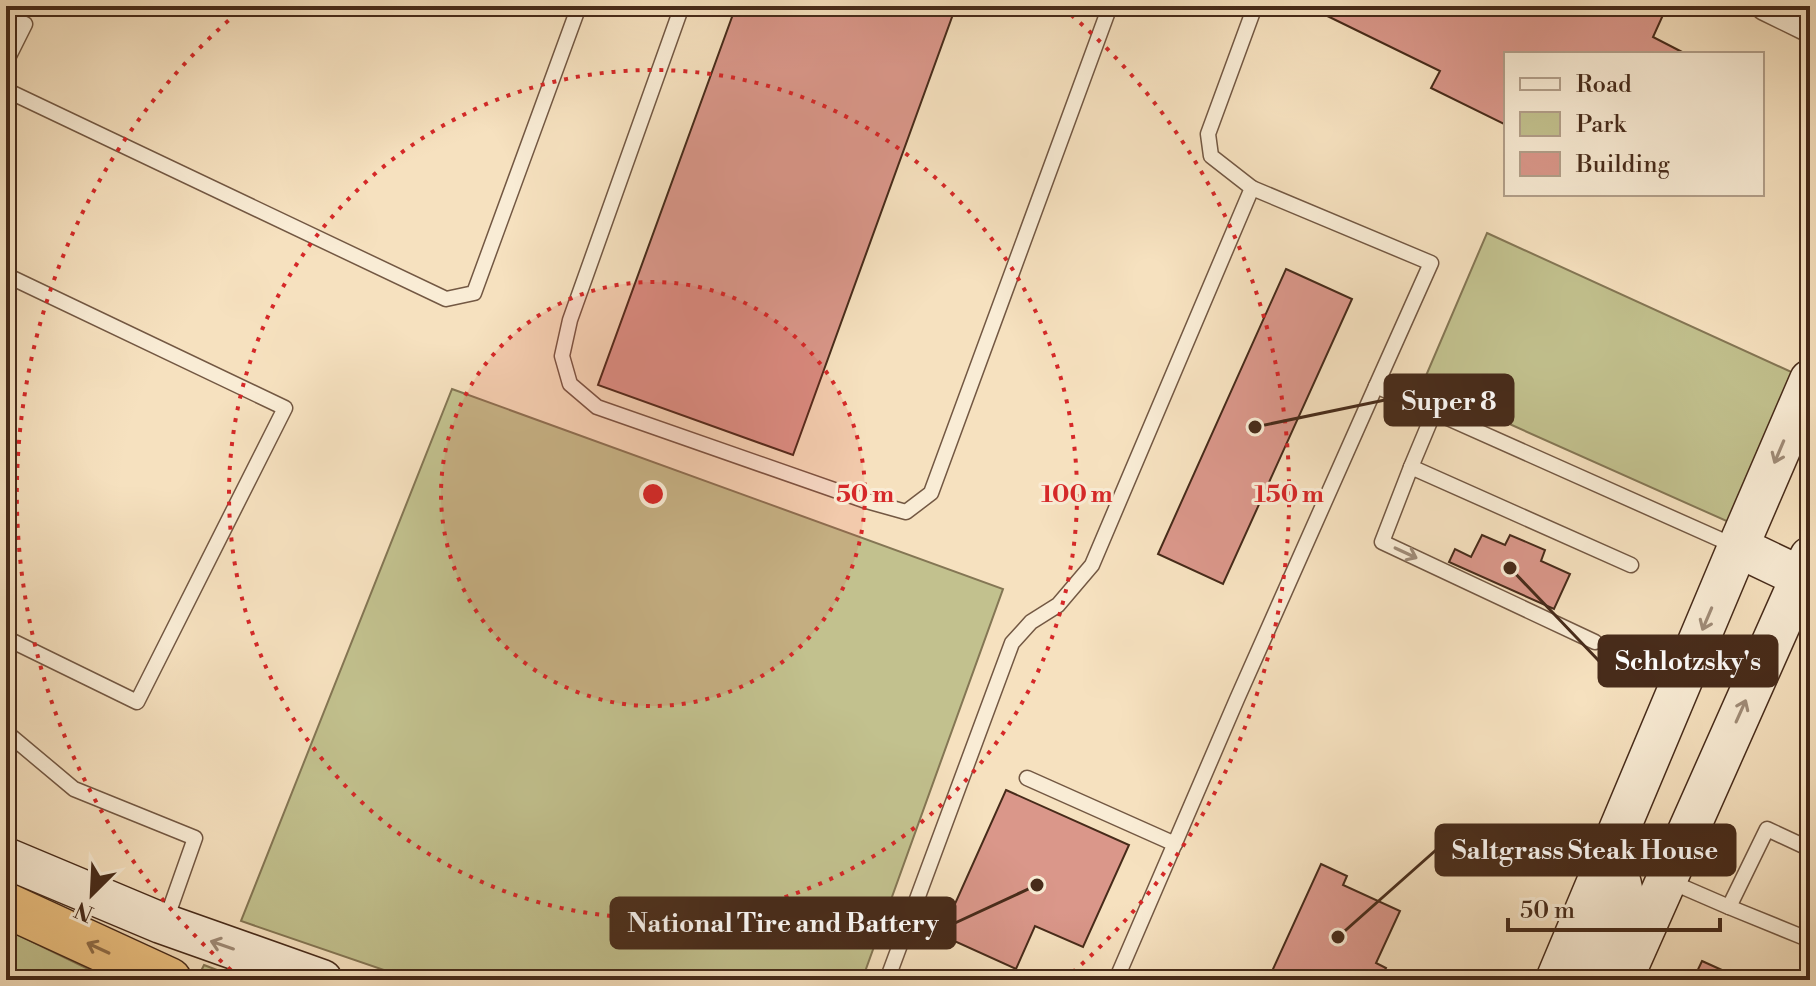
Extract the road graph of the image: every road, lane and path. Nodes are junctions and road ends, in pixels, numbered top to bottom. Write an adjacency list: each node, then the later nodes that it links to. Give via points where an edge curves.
1 (579, 6): 9 (lane, via 474,293 446,299)
2 (682, 6): 3 (lane, via 570,320 562,356 570,384 597,407 906,512 931,493)
3 (1110, 6)
4 (1255, 6): 10 (lane, via 1208,134 1211,156)
5 (1765, 6): 7 (street)
6 (6, 15): 8 (lane, via 25,24)
7 (1810, 28)
8 (6, 62)
9 (6, 90)
10 (1252, 188): 13 (lane, via 1431,263); 34 (lane, via 1092,565 1058,605 1031,622 1012,643)
11 (6, 275): 19 (lane, via 285,408 137,702)
12 (1810, 380): 16 (main road, one-way to 16)
13 (1376, 386): 14 (lane); 23 (lane)
14 (1434, 412): 15 (lane); 16 (lane)
15 (1411, 467): 17 (lane); 20 (lane, one-way to 20, via 1382,542)
16 (1738, 547): 18 (main road); 25 (main road, one-way to 25)
17 (1631, 565)
18 (1807, 571): 27 (main road, one-way to 18)
19 (6, 638)
20 (1595, 642)
21 (6, 732): 30 (lane, via 74,789 195,838)
22 (1027, 778): 23 (lane)
23 (1175, 844): 35 (lane)
24 (1810, 849): 29 (lane, via 1767,829)
25 (1607, 857): 36 (main road); 37 (main road, via 1620,881 1623,904)
26 (6, 858): 30 (main road)
27 (1665, 880): 29 (lane); 38 (main road)
28 (6, 905): 32 (highway, one-way to 28)
29 (1729, 907): 31 (lane)
30 (165, 924): 33 (main road, one-way to 30)
31 (1810, 940)
32 (169, 980)
33 (322, 980)
34 (887, 980)
35 (1116, 980)
36 (1556, 980)
37 (1594, 980)
38 (1622, 980)

